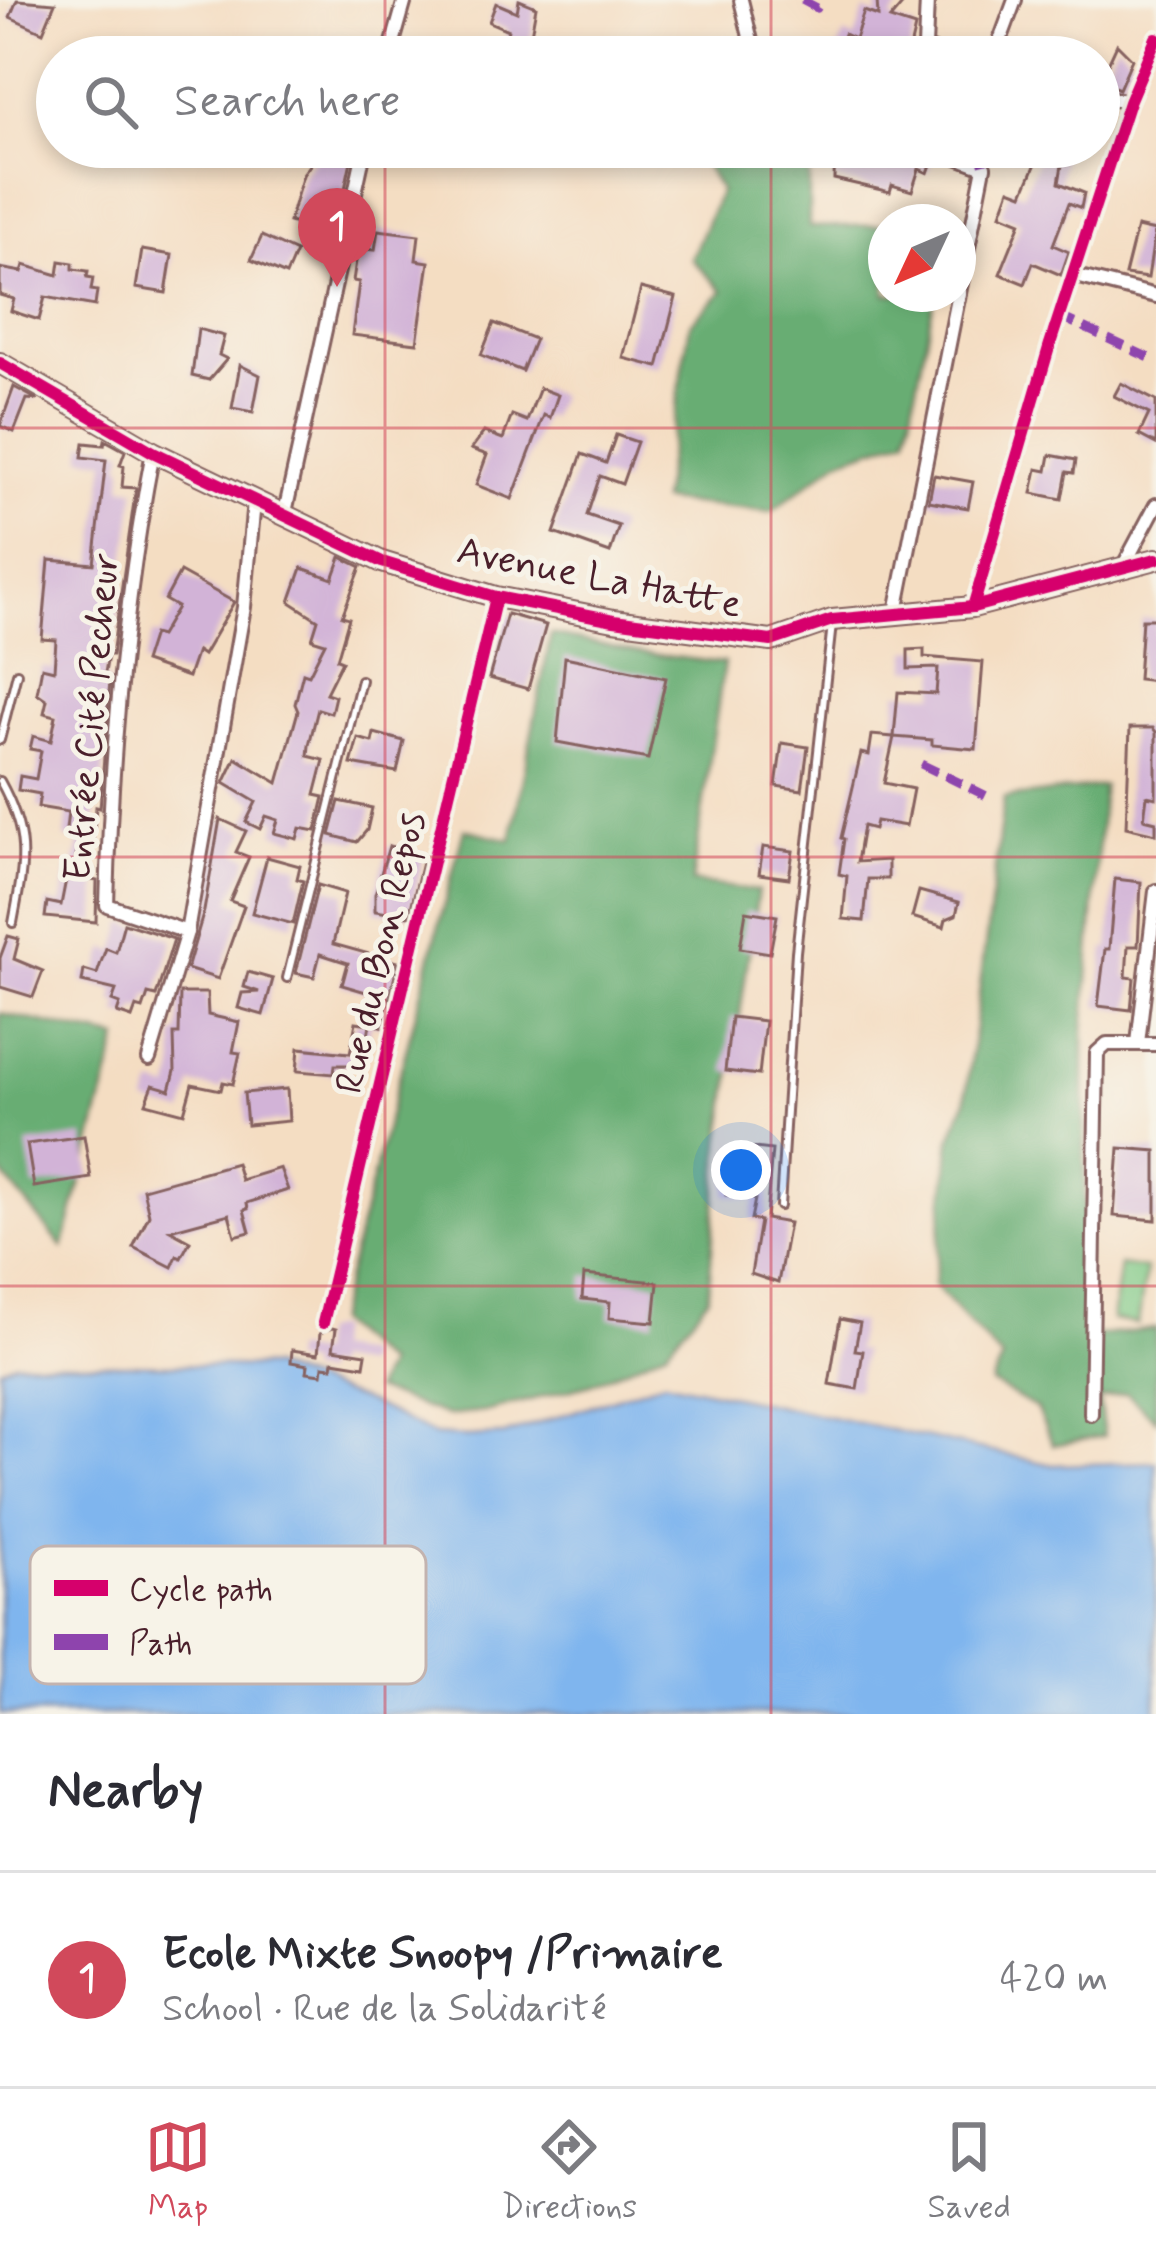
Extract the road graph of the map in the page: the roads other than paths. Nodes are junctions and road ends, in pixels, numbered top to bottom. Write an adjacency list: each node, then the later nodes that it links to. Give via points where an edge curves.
1 (405, 0): 5 (street)
2 (741, 0): 6 (street)
3 (927, 0): 7 (street)
4 (1015, 0): 8 (street)
5 (395, 36)
6 (750, 36)
7 (925, 36)
8 (1002, 36)
9 (1156, 38): 11 (street)
10 (1120, 100): 11 (street)
11 (1129, 102): 12 (street)
12 (1120, 129)
13 (360, 168): 22 (street)
14 (984, 168): 27 (street)
15 (1107, 168): 16 (street)
16 (1072, 274): 17 (street); 26 (street)
17 (1156, 296)
18 (0, 363): 19 (street, Avenue La Hatte)
19 (153, 452): 20 (street, Avenue La Hatte); 35 (street, Entrée Cité Pecheur, via 110,777 106,905)
20 (254, 502): 22 (street, Avenue La Hatte); 35 (street, via 244,607)
21 (1156, 506): 24 (street)
22 (284, 517): 25 (street, Avenue La Hatte, via 382,562)
23 (1156, 559): 24 (street, Avenue La Hatte)
24 (1124, 565): 26 (street, Avenue La Hatte)
25 (496, 597): 28 (street, Avenue La Hatte, via 771,641); 41 (street, Rue du Bon Repos)
26 (973, 607): 27 (street, Avenue La Hatte)
27 (896, 612): 28 (street, Avenue La Hatte)
28 (832, 620): 40 (lane, via 796,952)
29 (17, 673): 31 (lane)
30 (361, 680): 36 (lane)
31 (0, 740)
32 (0, 781): 34 (lane, via 24,837)
33 (1156, 891): 37 (street)
34 (13, 922)
35 (187, 932): 39 (street)
36 (287, 978)
37 (1138, 1043): 38 (street); 42 (street, via 1097,1053)
38 (1156, 1044)
39 (149, 1059)
40 (780, 1206)
41 (323, 1323)
42 (1091, 1414)

